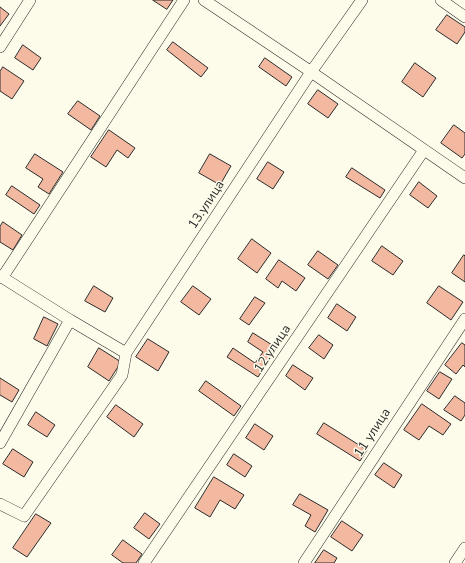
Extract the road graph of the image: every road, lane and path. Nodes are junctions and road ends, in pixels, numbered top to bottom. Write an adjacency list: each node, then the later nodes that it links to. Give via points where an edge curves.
1 (30, 0): 7 (street)
2 (184, 0): 11 (street)
3 (204, 0): 8 (street)
4 (362, 0): 8 (street, 13.улица)
5 (441, 0): 6 (street)
6 (465, 16)
7 (0, 47)
8 (310, 72): 9 (street); 14 (street, 13.улица)
9 (424, 150): 10 (street); 18 (street, 12.улица)
10 (465, 178)
11 (1, 277): 13 (street)
12 (465, 319): 19 (street, 11 улица)
13 (70, 320): 14 (street); 15 (street)
14 (126, 353): 16 (street, via 122,375 24,516)
15 (0, 443)
16 (0, 504)
17 (465, 548): 20 (street)
18 (144, 563)
19 (304, 563)
20 (455, 563)

